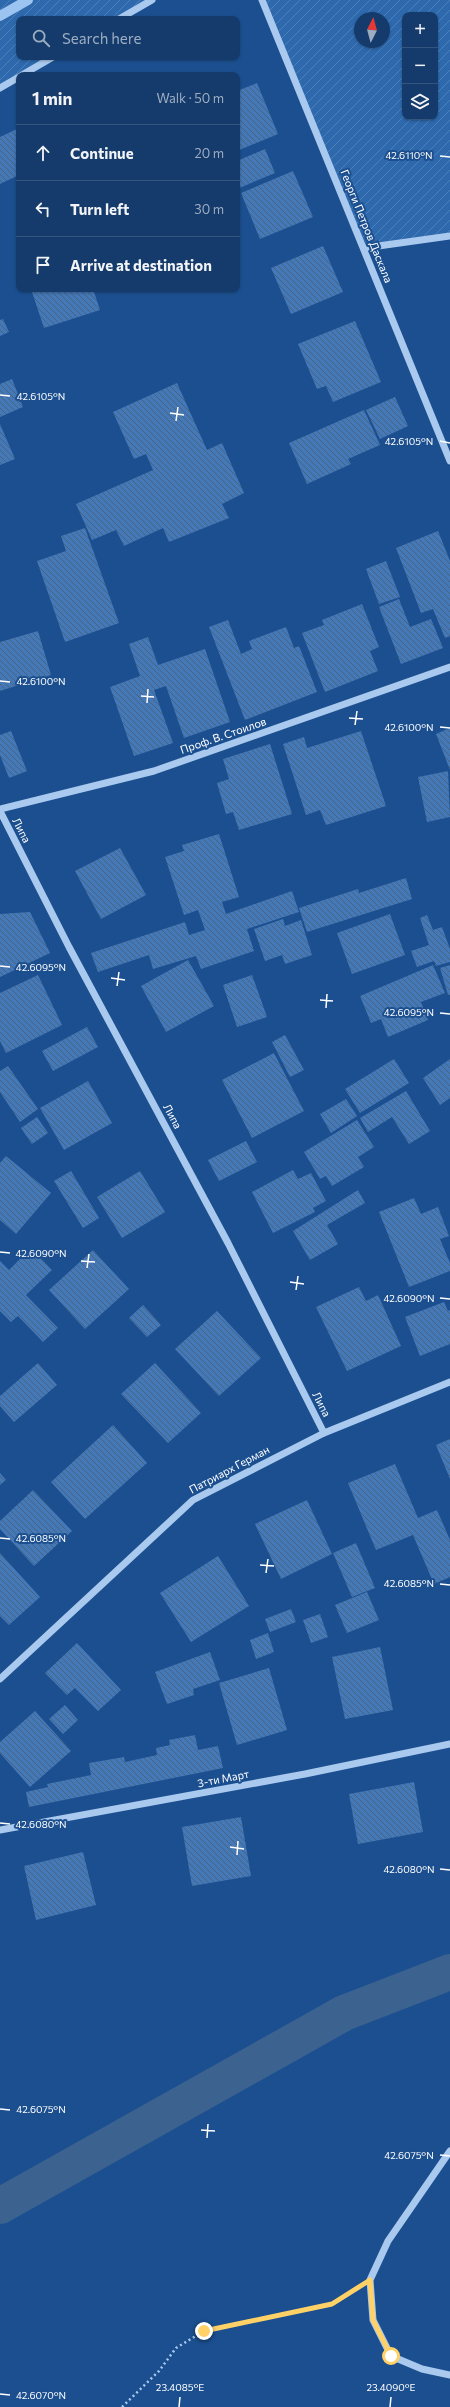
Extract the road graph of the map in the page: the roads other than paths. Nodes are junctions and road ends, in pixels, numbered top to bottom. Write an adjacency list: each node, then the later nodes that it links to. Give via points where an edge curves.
1 (152, 0): 3 (street)
2 (262, 0): 9 (street, Георги Петров Даскала)
3 (124, 16)
4 (48, 60): 5 (street)
5 (27, 72)
6 (16, 79): 7 (street)
7 (0, 88)
8 (450, 236): 9 (street)
9 (364, 248): 10 (street, Георги Петров Даскала)
10 (450, 460)
11 (450, 667): 12 (street, Проф. В. Стоилов, via 154,771)
12 (0, 810): 14 (street, Липа, via 69,947 228,1244)
13 (450, 1382): 14 (street, Патриарх Герман)
14 (324, 1433): 15 (street, Патриарх Герман, via 193,1500)
15 (0, 1679)
16 (450, 1744): 17 (street, 3-ти Март)
17 (0, 1830)
18 (450, 2151): 19 (street, via 388,2241 370,2280 373,2320 391,2356 422,2369)
19 (450, 2375)

